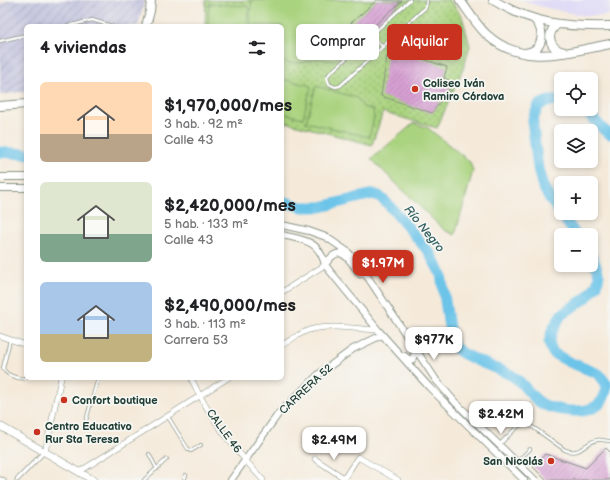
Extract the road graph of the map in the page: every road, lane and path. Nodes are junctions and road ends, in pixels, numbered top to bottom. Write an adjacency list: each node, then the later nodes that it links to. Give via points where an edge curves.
1 (151, 0): 7 (main road)
2 (159, 0): 7 (main road)
3 (410, 0): 14 (lane)
4 (427, 0): 19 (lane, via 426,7)
5 (460, 0): 21 (main road, via 487,34 503,46)
6 (493, 0): 8 (main road)
7 (150, 11): 11 (main road)
8 (534, 19): 12 (main road); 21 (main road, via 542,31 542,38 534,50)
9 (76, 24): 10 (lane, via 92,20)
10 (105, 24)
11 (147, 24)
12 (558, 24): 13 (main road); 22 (main road, via 551,31 550,40 555,49)
13 (610, 26)
14 (379, 28)
15 (24, 36): 16 (lane)
16 (0, 41)
17 (379, 44): 19 (lane)
18 (610, 44): 22 (main road)
19 (382, 47): 20 (lane)
20 (379, 50)
21 (520, 52): 22 (main road, via 542,56)
22 (564, 52)
23 (344, 60): 24 (lane, via 327,78 329,84 335,88)
24 (368, 60)
25 (24, 104): 26 (main road)
26 (0, 106)
27 (0, 177): 28 (street)
28 (24, 177)
29 (0, 188): 30 (street)
30 (24, 188)
31 (284, 225): 35 (street, via 326,237 348,252)
32 (284, 235): 33 (street, via 314,245 322,255)
33 (325, 265): 34 (street); 35 (street, via 336,252 345,256 380,301); 36 (street)
34 (284, 291)
35 (387, 305): 42 (street)
36 (380, 332): 39 (street); 41 (street, via 320,328 310,330); 60 (street, CARRERA 52, via 319,374 279,413)
37 (0, 336): 38 (street)
38 (10, 340): 40 (street); 43 (lane, via 3,371)
39 (389, 342): 42 (street, via 410,360); 75 (street, via 429,387)
40 (24, 344)
41 (284, 344)
42 (416, 350): 54 (street, via 440,386)
43 (24, 379)
44 (60, 380): 56 (street)
45 (97, 380): 50 (lane)
46 (192, 380): 48 (street, CALLE 46)
47 (225, 380): 48 (street)
48 (200, 396): 49 (street); 60 (street, CALLE 46, via 232,445)
49 (167, 416): 53 (lane, via 190,451); 63 (street)
50 (86, 424)
51 (0, 426): 56 (main road)
52 (610, 441): 54 (lane, via 596,440 580,450 570,452 524,423)
53 (201, 445)
54 (499, 445): 61 (street)
55 (530, 449): 61 (lane)
56 (45, 452): 63 (main road); 68 (street)
57 (149, 454): 62 (lane)
58 (167, 459): 62 (lane)
59 (315, 459): 66 (street)
60 (245, 460): 72 (street, CARRERA 52); 73 (street, CALLE 46)
61 (517, 463): 76 (street)
62 (157, 468): 70 (lane)
63 (79, 472): 69 (main road)
64 (186, 475): 71 (lane)
65 (0, 479): 67 (street)
66 (344, 479): 74 (street, via 358,457)
67 (4, 480)
68 (17, 480)
69 (93, 480)
70 (144, 480)
71 (184, 480)
72 (231, 480)
73 (264, 480)
74 (398, 480)
75 (524, 480)
76 (535, 480)

